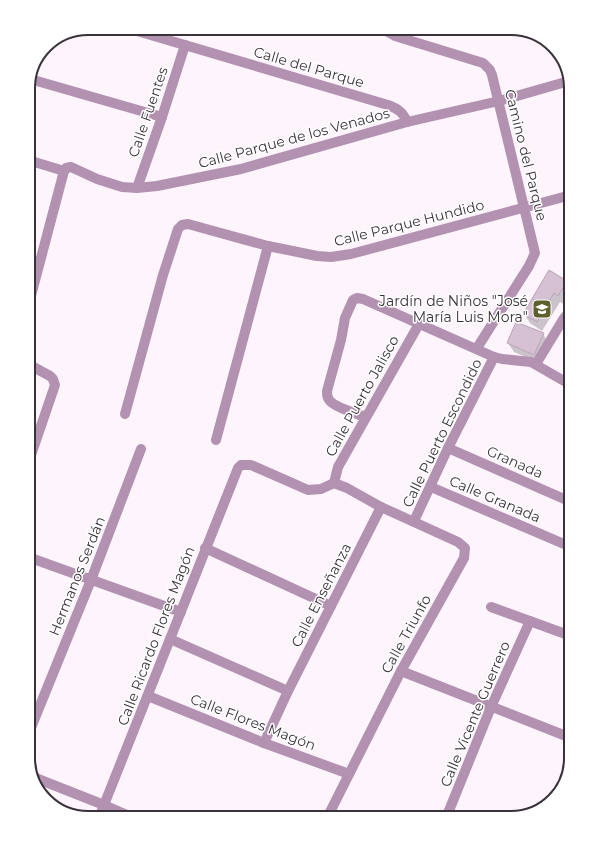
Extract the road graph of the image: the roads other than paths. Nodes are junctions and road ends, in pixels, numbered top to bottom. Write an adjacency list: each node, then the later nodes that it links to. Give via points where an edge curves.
1 (151, 35): 3 (street, Calle del Parque)
2 (393, 35): 6 (street, Camino del Parque, via 483,63 492,75)
3 (185, 45): 7 (street, Calle Fuentes); 8 (street, Calle del Parque, via 398,108)
4 (36, 81): 7 (street)
5 (564, 82): 6 (street, Calle Parque de los Venados)
6 (498, 101): 8 (street, Calle Parque de los Venados); 13 (street, Camino del Parque)
7 (162, 117): 11 (street, Calle Fuentes)
8 (407, 122): 11 (street, Calle Parque de los Venados, via 241,169)
9 (35, 162): 10 (street, Calle Parque de los Venados)
10 (64, 171): 11 (street, Calle Parque de los Venados, via 71,167 108,183); 16 (street)
11 (136, 188)
12 (564, 197): 13 (street, Calle Parque Hundido)
13 (524, 208): 14 (street, Calle Parque Hundido, via 339,256 324,257); 20 (street, Camino del Parque, via 535,253)
14 (268, 246): 25 (street, Calle Parque Hundido, via 188,224 178,229); 27 (street)
15 (35, 263): 16 (street)
16 (39, 264): 17 (street)
17 (35, 280)
18 (564, 318): 22 (street)
19 (419, 324): 20 (street); 26 (street, Calle Puerto Jalisco); 26 (street, via 363,299 353,300 345,318 327,392 328,398 334,404)
20 (477, 348): 21 (street)
21 (494, 357): 22 (street); 29 (street, Calle Puerto Escondido)
22 (536, 364): 24 (street)
23 (35, 368): 28 (street, via 50,376 55,382 55,389)
24 (564, 381)
25 (125, 414)
26 (365, 417): 31 (street, Calle Puerto Jalisco, via 338,467)
27 (216, 440)
28 (35, 445)
29 (448, 448): 32 (street, Calle Puerto Escondido); 33 (street, Granada)
30 (142, 449): 39 (street, Hermanos Serdán)
31 (334, 483): 34 (street); 37 (street, Calle Ricardo Flores Magón, via 321,489 308,490 251,465 241,465)
32 (431, 487): 35 (street, Calle Puerto Escondido); 36 (street, Calle Granada)
33 (564, 499)
34 (381, 507): 35 (street, Calle Triunfo); 40 (street, Calle Enseñanza)
35 (414, 522): 46 (street, Calle Triunfo, via 458,542 465,548 465,552)
36 (564, 544)
37 (205, 548): 40 (street); 42 (street, Calle Ricardo Flores Magón)
38 (35, 560): 39 (street)
39 (91, 580): 42 (street); 50 (street, Hermanos Serdán)
40 (331, 606): 47 (street, Calle Enseñanza)
41 (491, 607): 43 (street)
42 (181, 612): 45 (street, Calle Ricardo Flores Magón)
43 (530, 621): 44 (street); 49 (street, Calle Vicente Guerrero)
44 (564, 633)
45 (170, 639): 47 (street); 48 (street, Calle Ricardo Flores Magón)
46 (401, 671): 49 (street); 53 (street, Calle Triunfo)
47 (288, 691): 52 (street, Calle Enseñanza)
48 (148, 696): 52 (street, Calle Flores Magón); 55 (street, Calle Ricardo Flores Magón)
49 (491, 707): 51 (street); 59 (street, Calle Vicente Guerrero)
50 (35, 718)
51 (564, 735)
52 (264, 743): 53 (street, Calle Flores Magón)
53 (349, 774): 58 (street, Calle Triunfo)
54 (40, 780): 55 (street)
55 (104, 805): 56 (street, Calle Ricardo Flores Magón); 57 (street)
56 (101, 811)
57 (118, 811)
58 (330, 811)
59 (449, 811)

